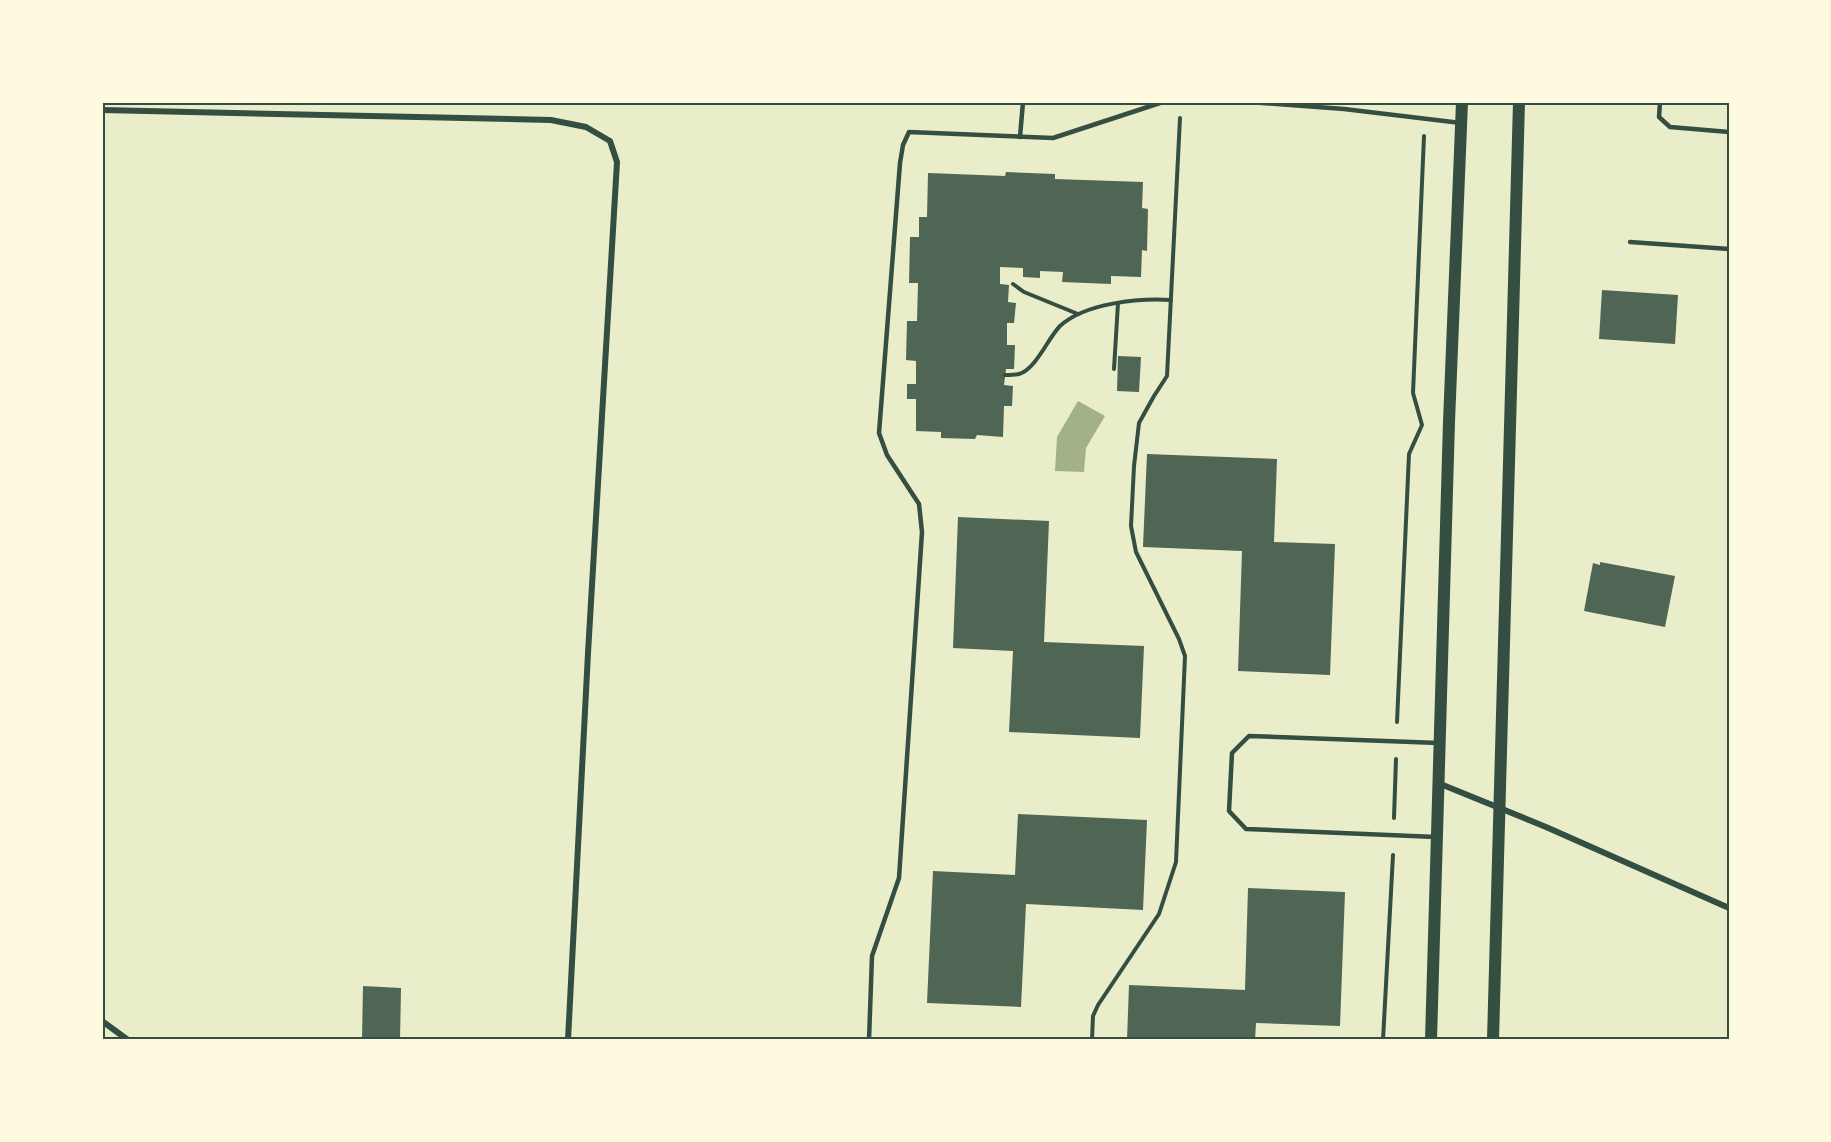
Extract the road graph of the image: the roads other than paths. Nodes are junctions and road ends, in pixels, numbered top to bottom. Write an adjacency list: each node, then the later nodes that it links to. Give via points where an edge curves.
1 (1023, 102): 10 (lane)
2 (1172, 102): 10 (lane, via 1053,138)
3 (1249, 102): 8 (lane)
4 (1462, 102): 8 (main road)
5 (1519, 102): 15 (main road)
6 (1660, 102): 9 (lane, via 1659,117 1670,127)
7 (102, 110): 20 (street, via 551,120 586,127 610,141 617,162)
8 (1461, 123): 13 (main road)
9 (1729, 132)
10 (1020, 137): 21 (lane, via 909,132 903,145 879,433 887,455 919,504 922,532 899,878 872,956)
11 (1630, 242): 12 (lane)
12 (1729, 249)
13 (1439, 743): 14 (main road); 16 (lane, via 1249,736 1232,753 1229,811 1246,829)
14 (1438, 783): 15 (street); 16 (main road)
15 (1499, 807): 17 (street); 23 (main road)
16 (1436, 837): 22 (main road)
17 (1729, 908)
18 (102, 1021): 19 (street)
19 (128, 1040)
20 (568, 1040)
21 (869, 1040)
22 (1431, 1040)
23 (1493, 1040)

